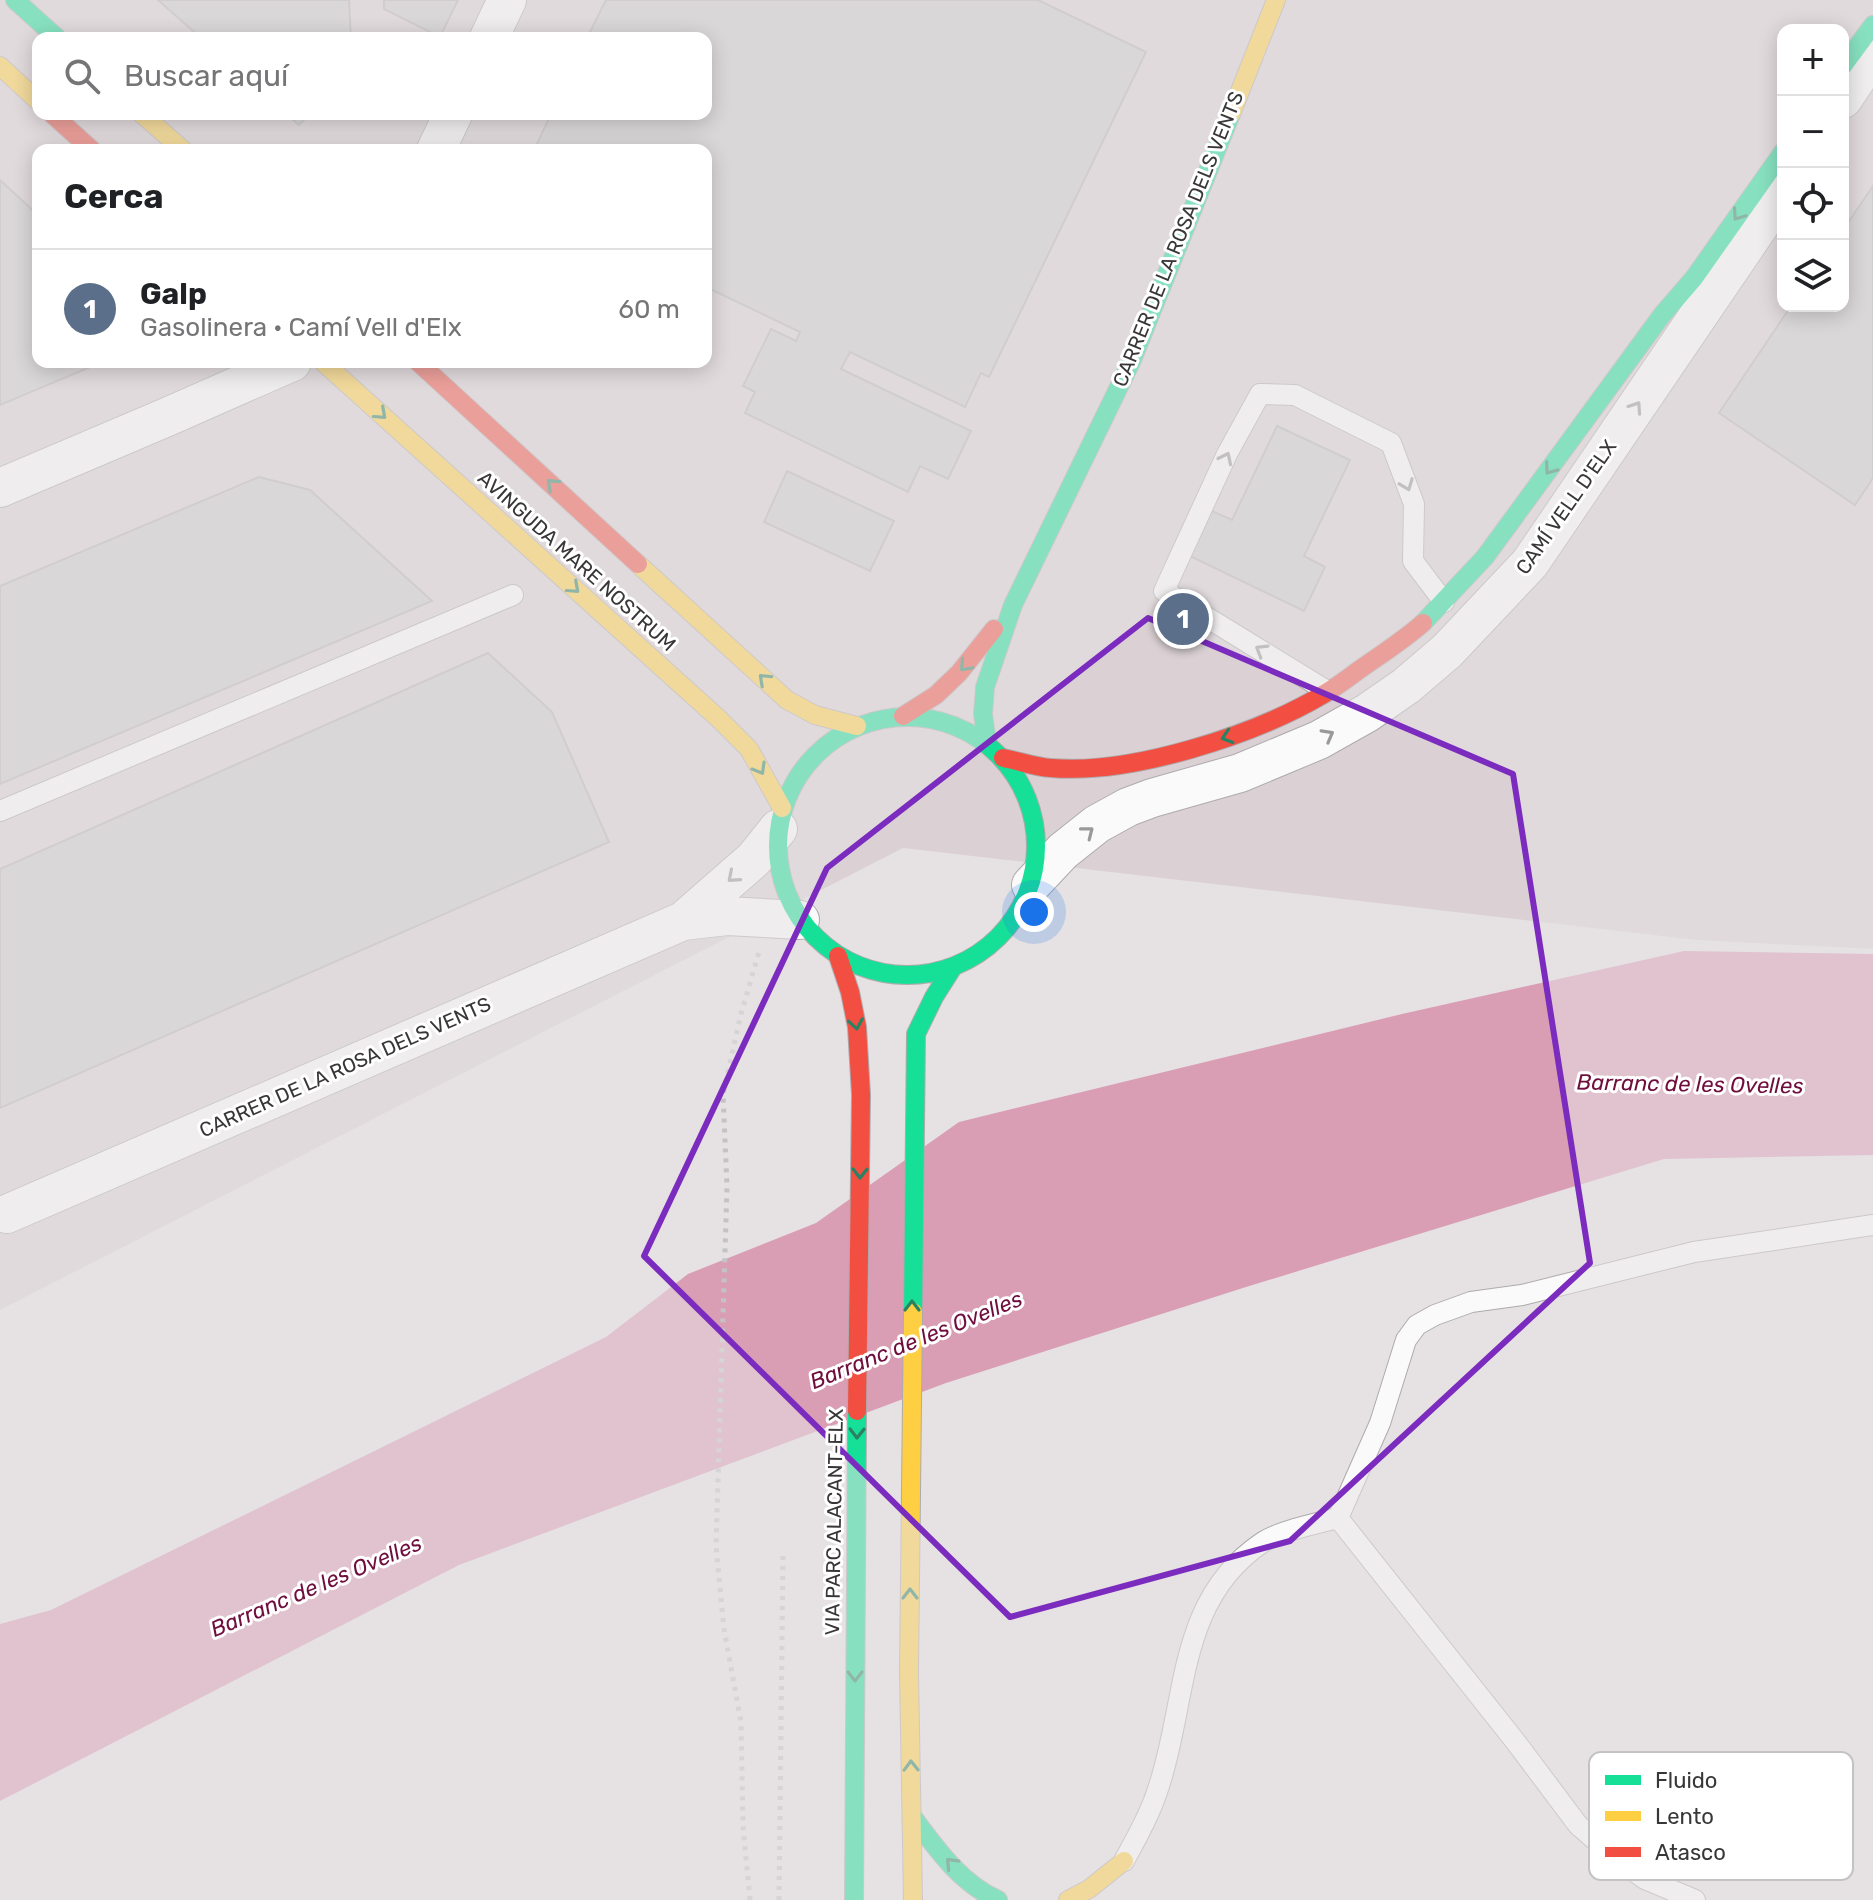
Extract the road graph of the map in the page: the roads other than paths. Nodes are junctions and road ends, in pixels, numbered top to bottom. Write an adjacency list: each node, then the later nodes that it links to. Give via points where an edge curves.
1 (15, 0): 5 (main road)
2 (507, 0): 6 (street)
3 (1276, 0): 26 (main road, CARRER DE LA ROSA DELS VENTS, via 1141,338)
4 (1873, 25): 8 (main road)
5 (50, 32)
6 (492, 32)
7 (1873, 54): 11 (street)
8 (1849, 58)
9 (0, 66): 10 (main road)
10 (32, 95)
11 (1845, 96)
12 (59, 120): 15 (main road)
13 (149, 120): 16 (main road)
14 (450, 120): 17 (street)
15 (85, 144)
16 (176, 144)
17 (439, 144)
18 (1777, 160): 25 (main road, CAMÍ VELL D'ELX, one-way to 25, via 1485,557)
19 (1777, 200): 34 (street, CAMÍ VELL D'ELX, one-way to 19, via 1097,824 1128,807 1240,773 1319,740 1406,686 1447,651 1530,563)
20 (279, 368): 23 (street)
21 (330, 368): 33 (main road, AVINGUDA MARE NOSTRUM, one-way to 33, via 718,718 749,749)
22 (425, 368): 29 (main road, AVINGUDA MARE NOSTRUM, one-way to 22, via 815,715 787,700)
23 (0, 488)
24 (513, 595): 32 (lane)
25 (1444, 602): 27 (main road, CAMÍ VELL D'ELX, via 1409,636); 27 (lane, one-way to 25, via 1164,591 1260,394 1295,395 1391,443 1414,504 1413,561)
26 (1013, 605): 28 (main road, CARRER DE LA ROSA DELS VENTS, one-way to 28, via 959,673); 30 (main road, CARRER DE LA ROSA DELS VENTS, via 985,687)
27 (1327, 691): 31 (main road, CAMÍ VELL D'ELX, one-way to 31, via 1246,731 1150,759 1050,768)
28 (903, 716): 29 (main road); 30 (main road, via 948,722)
29 (857, 726): 33 (main road, via 824,745 799,774)
30 (987, 743): 31 (main road)
31 (1003, 758): 34 (main road, via 1019,780 1036,831)
32 (0, 811)
33 (780, 818): 35 (street, CARRER DE LA ROSA DELS VENTS, one-way to 35, via 754,859); 36 (main road, via 781,877)
34 (1031, 885): 38 (main road, via 993,943)
35 (683, 921): 36 (street, CARRER DE LA ROSA DELS VENTS, via 727,916); 39 (street, CARRER DE LA ROSA DELS VENTS)
36 (807, 928): 37 (main road)
37 (838, 956): 38 (main road, via 894,975); 47 (main road, VIA PARC ALACANT-ELX, one-way to 47, via 857,1027 861,1095)
38 (953, 967): 42 (main road, one-way to 38, via 914,1069 916,1034)
39 (2, 1221)
40 (1873, 1225): 41 (lane, via 1694,1252 1522,1295 1471,1302 1435,1315 1417,1325 1406,1340 1380,1423)
41 (1338, 1518): 43 (lane); 44 (lane, via 1265,1540 1234,1564 1210,1597 1193,1637 1159,1788)
42 (912, 1816): 48 (main road); 49 (main road, one-way to 42, via 957,1870)
43 (1589, 1835)
44 (1124, 1861): 46 (main road); 50 (main road)
45 (1647, 1880): 51 (lane)
46 (1109, 1899)
47 (854, 1900)
48 (913, 1900)
49 (998, 1900)
50 (1068, 1900)
51 (1695, 1900)

